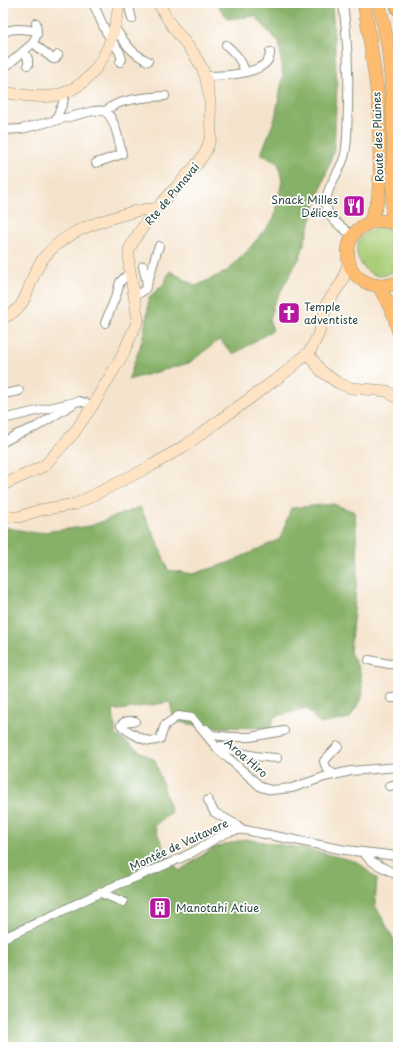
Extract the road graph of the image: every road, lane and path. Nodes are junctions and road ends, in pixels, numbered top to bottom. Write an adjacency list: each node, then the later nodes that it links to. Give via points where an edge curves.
1 (93, 3): 11 (street, via 106,32)
2 (119, 3): 11 (main road)
3 (128, 3): 10 (street)
4 (158, 3): 23 (main road, Rte de Punavai, via 194,54)
5 (343, 3): 34 (street, via 348,53 347,137 345,155 326,198 326,206 332,219)
6 (364, 3): 32 (highway, Route des Plaines, via 379,105 380,174 378,200)
7 (379, 3): 33 (highway, Route des Plaines, via 388,47 393,106)
8 (396, 3): 9 (main road)
9 (398, 8)
10 (132, 19)
11 (113, 33): 18 (street, via 131,50); 19 (street, via 122,56); 25 (main road, via 96,70)
12 (3, 34): 13 (street, via 10,29 36,27 37,34)
13 (33, 43): 15 (street); 17 (street, via 53,59)
14 (226, 45): 22 (street, via 240,58)
15 (24, 52): 20 (street); 21 (street)
16 (270, 52): 22 (street, via 269,60 264,65)
17 (58, 55)
18 (148, 60)
19 (120, 62)
20 (28, 65)
21 (3, 69)
22 (245, 72): 23 (street)
23 (205, 76): 31 (main road, Rte de Punavai, via 210,101 211,137 206,151)
24 (3, 92): 25 (main road, via 44,97)
25 (65, 92): 28 (street)
26 (165, 96): 27 (street, via 126,101)
27 (105, 111): 28 (street, via 93,111); 30 (street, via 110,115 122,154)
28 (55, 121): 29 (street, via 21,129)
29 (3, 130)
30 (96, 163)
31 (156, 209): 38 (main road, Rte de Punavai, via 129,249); 45 (main road, via 144,208 92,224 51,248 39,264 21,307)
32 (370, 222): 33 (highway, via 381,220); 34 (highway)
33 (395, 223)
34 (353, 236): 36 (highway, via 348,248)
35 (160, 246): 42 (street)
36 (349, 261): 39 (highway); 40 (main road)
37 (143, 266): 42 (street)
38 (130, 272): 44 (main road, Rte de Punavai); 46 (street, via 120,282)
39 (359, 279): 40 (main road); 43 (highway)
40 (342, 282): 48 (main road, via 327,303 319,333)
41 (398, 282): 43 (highway)
42 (147, 284): 44 (street, via 146,289)
43 (379, 286): 47 (highway, via 394,315)
44 (134, 296): 53 (main road, Rte de Punavai, via 138,320 122,356)
45 (3, 318)
46 (104, 323)
47 (398, 330)
48 (308, 353): 51 (main road, via 320,371 338,383 351,388 387,391); 57 (main road, via 186,445 124,480 76,504 40,510 19,517 10,517)
49 (19, 391): 50 (street)
50 (3, 394)
51 (398, 399)
52 (79, 401): 53 (street); 54 (street); 55 (street, via 36,427)
53 (93, 405): 56 (main road, Rte de Punavai, via 76,431 44,466)
54 (3, 419)
55 (3, 442)
56 (3, 485)
57 (3, 512)
58 (369, 660): 59 (street)
59 (398, 664)
60 (178, 716): 61 (street, via 165,725 160,739 148,741 121,725 123,722); 62 (street, via 189,713 212,735 250,737); 64 (street, Aroa Hiro, via 192,718)
61 (135, 720)
62 (284, 731)
63 (338, 746): 67 (street, via 324,761 328,770)
64 (218, 749): 65 (street, via 221,746 242,754); 67 (street, Aroa Hiro, via 261,787 271,790 292,788)
65 (277, 758)
66 (398, 767): 67 (street, Aroa Hiro)
67 (335, 775)
68 (398, 784): 69 (street)
69 (389, 786)
70 (208, 800): 71 (street, via 214,812)
71 (242, 830): 72 (street, Montée de Vaitavere); 75 (street, Montée de Vaitavere, via 232,831 189,854)
72 (364, 853): 73 (street, Montée de Vaitavere); 74 (street, via 370,860)
73 (398, 856)
74 (398, 876)
75 (101, 893): 76 (street); 77 (street, Montée de Vaitavere)
76 (123, 902)
77 (3, 938)

